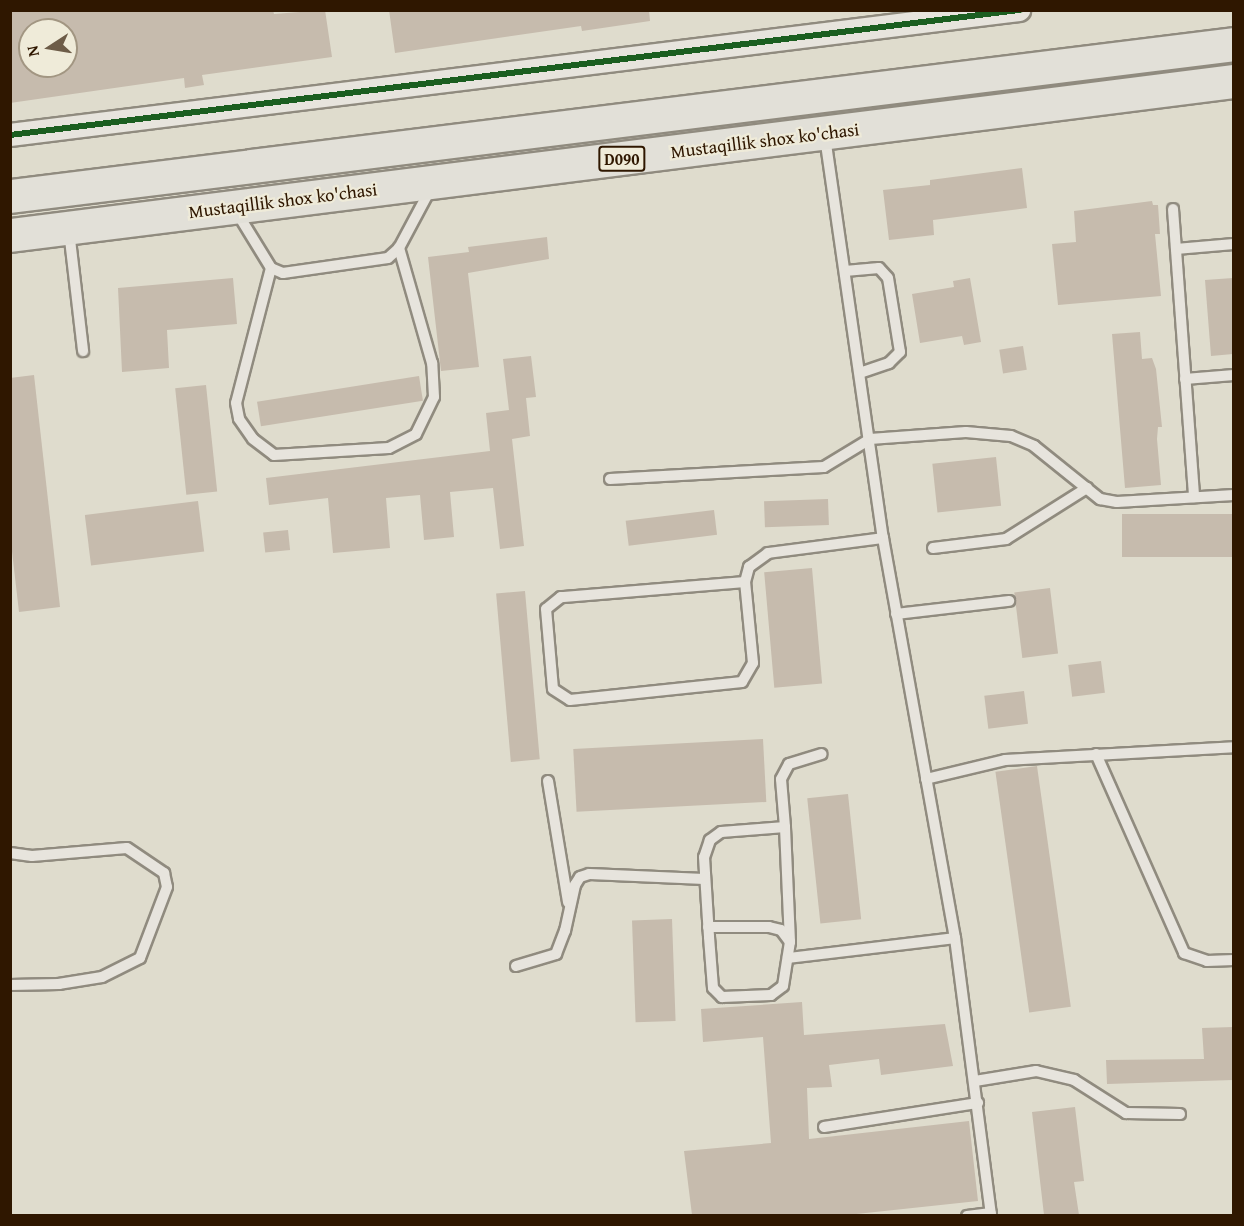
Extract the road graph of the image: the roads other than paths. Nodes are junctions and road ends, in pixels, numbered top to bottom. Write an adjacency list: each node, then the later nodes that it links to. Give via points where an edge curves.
1 (1019, 10): 2 (street)
2 (940, 16): 8 (street)
3 (1233, 44): 4 (main road, Mustaqillik shox ko'chasi / D090)
4 (1075, 65): 6 (main road); 10 (main road, Mustaqillik shox ko'chasi / D090)
5 (1233, 81): 6 (main road, Mustaqillik shox ko'chasi / D090)
6 (1079, 101): 7 (main road, Mustaqillik shox ko'chasi / D090)
7 (825, 133): 9 (main road, Mustaqillik shox ko'chasi / D090); 19 (lane)
8 (10, 135)
9 (434, 182): 11 (main road, Mustaqillik shox ko'chasi / D090); 16 (lane)
10 (10, 196)
11 (234, 207): 13 (main road, Mustaqillik shox ko'chasi / D090); 18 (lane)
12 (1173, 209): 17 (lane)
13 (69, 228): 14 (main road, Mustaqillik shox ko'chasi / D090); 20 (lane)
14 (10, 235)
15 (1233, 244): 17 (lane)
16 (399, 248): 18 (lane, via 388,258 283,273); 18 (lane, via 432,363 434,397 416,434 389,448 273,455 253,439 239,419 236,403)
17 (1176, 249): 23 (lane)
18 (271, 268)
19 (845, 271): 21 (lane); 21 (lane, via 879,268 888,278 900,352 889,363)
20 (83, 351)
21 (860, 372): 24 (lane)
22 (1233, 375): 23 (lane)
23 (1185, 379): 28 (lane)
24 (870, 439): 25 (lane, via 824,467); 26 (lane, via 966,432 1011,436 1034,446); 29 (lane)
25 (610, 479)
26 (1087, 488): 28 (lane, via 1100,499 1117,502); 30 (lane, via 1006,539)
27 (1233, 495): 28 (lane)
28 (1194, 497)
29 (883, 538): 31 (lane, via 768,553 749,567); 33 (lane)
30 (933, 548)
31 (745, 582): 31 (lane, via 753,663 742,682 570,700 553,689 546,609 561,597)
32 (1009, 601): 33 (lane)
33 (896, 614): 37 (lane)
34 (1233, 747): 36 (lane)
35 (822, 754): 39 (lane, via 789,764 781,779)
36 (1096, 754): 37 (lane, via 1005,760); 47 (lane, via 1184,953 1207,961)
37 (926, 779): 44 (lane)
38 (548, 781): 42 (lane)
39 (785, 827): 41 (lane, via 721,832 710,840 704,857); 45 (lane)
40 (10, 853): 49 (lane, via 33,856 127,848 164,873 167,887 140,958 102,976 59,984)
41 (705, 879): 42 (lane, via 589,874 574,885); 43 (lane)
42 (569, 908): 48 (lane, via 556,954)
43 (708, 927): 45 (lane, via 770,927 781,930); 46 (lane, via 713,988 722,997 771,995 783,986)
44 (955, 939): 46 (lane); 50 (lane)
45 (790, 942): 46 (lane)
46 (788, 958)
47 (1233, 960)
48 (516, 966)
49 (10, 985)
50 (975, 1081): 51 (lane); 52 (lane, via 1036,1071 1074,1080 1126,1113)
51 (978, 1103): 53 (lane); 54 (lane)
52 (1180, 1114)
53 (824, 1127)
54 (991, 1214): 55 (lane)
55 (967, 1215)

